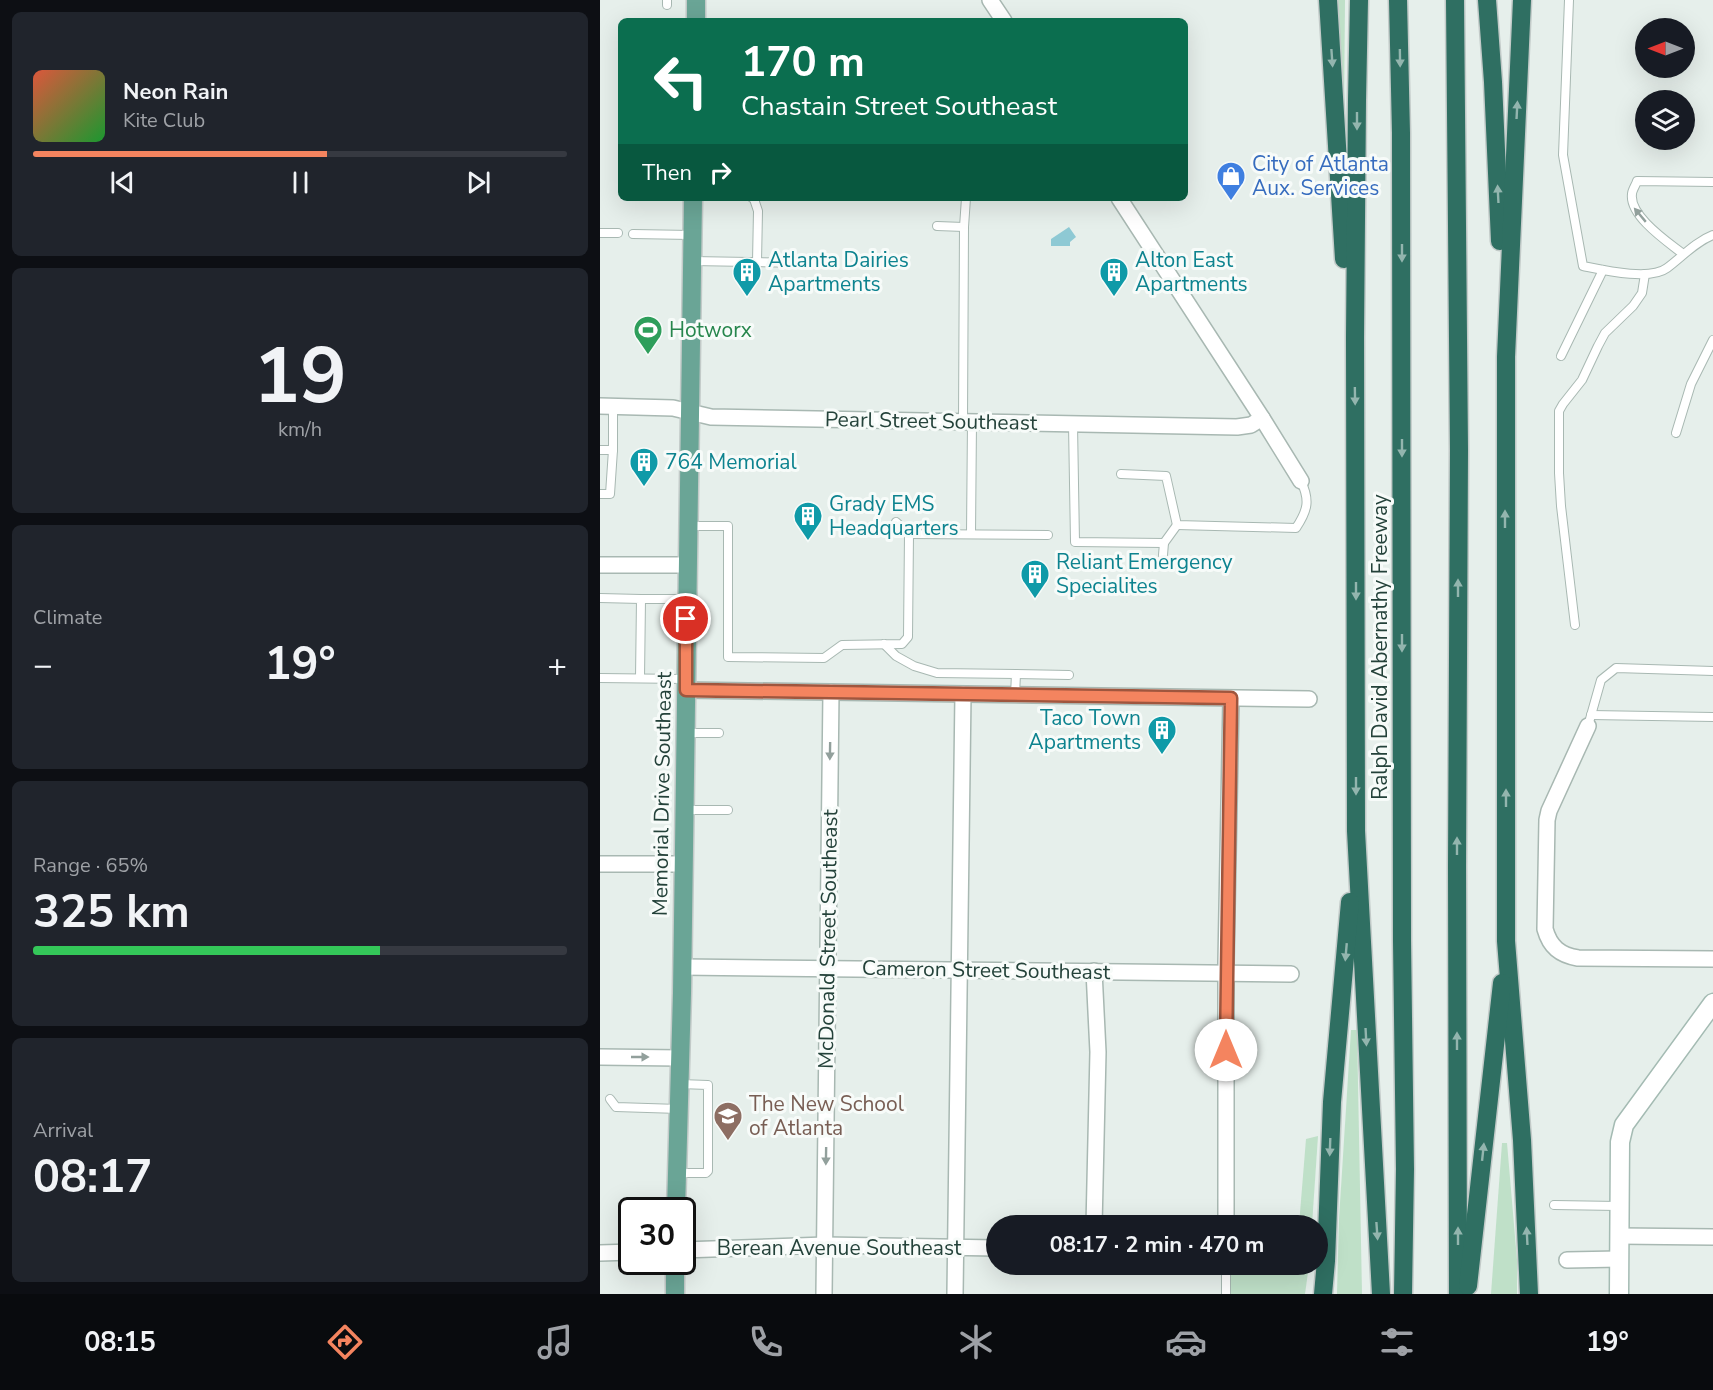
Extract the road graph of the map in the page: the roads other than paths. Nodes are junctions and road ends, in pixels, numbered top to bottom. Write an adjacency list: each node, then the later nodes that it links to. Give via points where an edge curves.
1 (696, 0): 10 (main road)
2 (990, 0): 11 (street)
3 (1328, 0): 30 (highway, one-way to 30, via 1345,267)
4 (1359, 0): 30 (highway, one-way to 30)
5 (1398, 0): 118 (highway, Ralph David Abernathy Freeway, one-way to 118)
6 (1455, 0): 119 (highway, one-way to 6)
7 (1487, 0): 33 (highway, one-way to 7)
8 (1522, 0): 33 (highway, one-way to 8)
9 (1569, 0): 28 (lane, via 1563,155 1583,266)
10 (696, 18)
11 (1002, 18)
12 (1713, 182): 24 (lane, one-way to 12, via 1634,208 1634,188 1637,181)
13 (693, 201): 22 (main road, Memorial Drive Southeast)
14 (755, 201): 26 (lane)
15 (966, 201): 18 (lane)
16 (1121, 201): 36 (street)
17 (937, 226): 18 (lane)
18 (964, 227): 37 (lane)
19 (600, 233): 20 (lane)
20 (618, 233)
21 (633, 234): 22 (lane)
22 (693, 235): 25 (main road, Memorial Drive Southeast)
23 (1713, 235): 24 (lane)
24 (1683, 254): 29 (lane, via 1665,271)
25 (692, 261): 26 (lane); 35 (main road, Memorial Drive Southeast)
26 (757, 262): 27 (lane)
27 (807, 263)
28 (1603, 270): 29 (lane); 32 (lane)
29 (1645, 274): 58 (lane, via 1642,293 1605,333 1582,380 1559,411 1559,473)
30 (1355, 337): 77 (highway, one-way to 77)
31 (1712, 343): 39 (lane, via 1690,384)
32 (1562, 356)
33 (1506, 357): 80 (highway, one-way to 33)
34 (606, 406): 35 (street, Pearl Street Southeast); 41 (lane)
35 (690, 411): 37 (street, Pearl Street Southeast, via 711,417); 47 (main road, Memorial Drive Southeast)
36 (1262, 418): 38 (street, Pearl Street Southeast, via 1237,427); 43 (street)
37 (967, 422): 38 (street, Pearl Street Southeast); 49 (lane)
38 (1073, 424): 51 (lane, via 1075,542)
39 (1676, 433)
40 (600, 450): 41 (lane)
41 (613, 450): 44 (lane, via 610,494)
42 (1121, 474): 46 (lane, via 1166,476)
43 (1301, 481): 46 (lane, via 1307,507 1296,528)
44 (600, 494)
45 (896, 522): 48 (lane)
46 (1178, 525): 51 (lane)
47 (688, 526): 54 (main road, Memorial Drive Southeast); 59 (lane, via 728,526 728,657 824,658 842,645)
48 (909, 534): 49 (lane); 59 (lane, via 908,637 902,644)
49 (970, 534): 50 (lane)
50 (1048, 535)
51 (1164, 543): 52 (lane)
52 (1164, 555)
53 (600, 565): 54 (street)
54 (687, 565): 57 (main road, Memorial Drive Southeast)
55 (600, 598): 56 (lane)
56 (641, 598): 57 (lane); 64 (lane)
57 (687, 599): 65 (main road, Memorial Drive Southeast)
58 (1575, 625)
59 (884, 644): 61 (lane, via 914,666 937,673)
60 (1713, 671): 72 (lane, via 1616,669 1601,680)
61 (1016, 674): 62 (lane); 68 (lane)
62 (1069, 675)
63 (600, 678): 64 (lane)
64 (640, 678): 65 (lane)
65 (686, 684): 66 (street); 73 (main road, Memorial Drive Southeast)
66 (831, 692): 67 (street); 83 (street, McDonald Street Southeast, one-way to 83)
67 (963, 694): 68 (street); 84 (street)
68 (1015, 695): 69 (street)
69 (1231, 698): 70 (street); 86 (street)
70 (1309, 699)
71 (1713, 717): 72 (lane)
72 (1589, 720): 81 (street, via 1546,820 1547,936 1556,950 1569,957)
73 (685, 733): 74 (lane); 75 (main road, Memorial Drive Southeast)
74 (719, 733)
75 (684, 810): 76 (lane); 79 (main road, Memorial Drive Southeast)
76 (728, 810)
77 (1356, 831): 116 (highway, one-way to 116, via 1332,1102); 117 (highway, one-way to 117)
78 (600, 864): 79 (street)
79 (683, 864): 82 (main road, Memorial Drive Southeast)
80 (1506, 941): 120 (highway, one-way to 80); 121 (highway, one-way to 80, via 1522,1140)
81 (1713, 959)
82 (682, 967): 83 (street, Cameron Street Southeast); 90 (main road, Memorial Drive Southeast)
83 (828, 969): 84 (street, Cameron Street Southeast); 102 (street, McDonald Street Southeast, one-way to 102)
84 (959, 970): 85 (street, Cameron Street Southeast); 103 (street)
85 (1094, 971): 86 (street, Cameron Street Southeast); 98 (street, via 1098,1052)
86 (1226, 972): 87 (street, Cameron Street Southeast); 99 (street)
87 (1291, 974)
88 (1713, 1003): 97 (street, via 1623,1125)
89 (600, 1057): 90 (street, one-way to 90)
90 (680, 1058): 91 (main road, Memorial Drive Southeast)
91 (680, 1084): 93 (main road, Memorial Drive Southeast); 94 (lane, via 708,1085 708,1171)
92 (610, 1099): 93 (lane, via 616,1107)
93 (679, 1109): 94 (main road, Memorial Drive Southeast)
94 (677, 1173): 95 (main road, Memorial Drive Southeast)
95 (676, 1197)
96 (1554, 1205): 97 (lane)
97 (1619, 1206): 100 (street)
98 (1094, 1215)
99 (1226, 1215)
100 (1619, 1236): 101 (street); 108 (street)
101 (1713, 1237)
102 (825, 1245): 103 (street, Berean Avenue Southeast); 105 (street, Berean Avenue Southeast); 113 (street, McDonald Street Southeast)
103 (955, 1247): 104 (street, Berean Avenue Southeast); 114 (street)
104 (986, 1248)
105 (696, 1250)
106 (618, 1252): 107 (street)
107 (600, 1253)
108 (1619, 1259): 109 (street); 122 (street)
109 (1567, 1260)
110 (675, 1275): 112 (main road)
111 (1226, 1275): 115 (lane)
112 (675, 1294)
113 (824, 1294)
114 (955, 1294)
115 (1226, 1294)
116 (1323, 1294)
117 (1381, 1294)
118 (1403, 1294)
119 (1458, 1294)
120 (1467, 1294)
121 (1529, 1294)
122 (1619, 1294)

